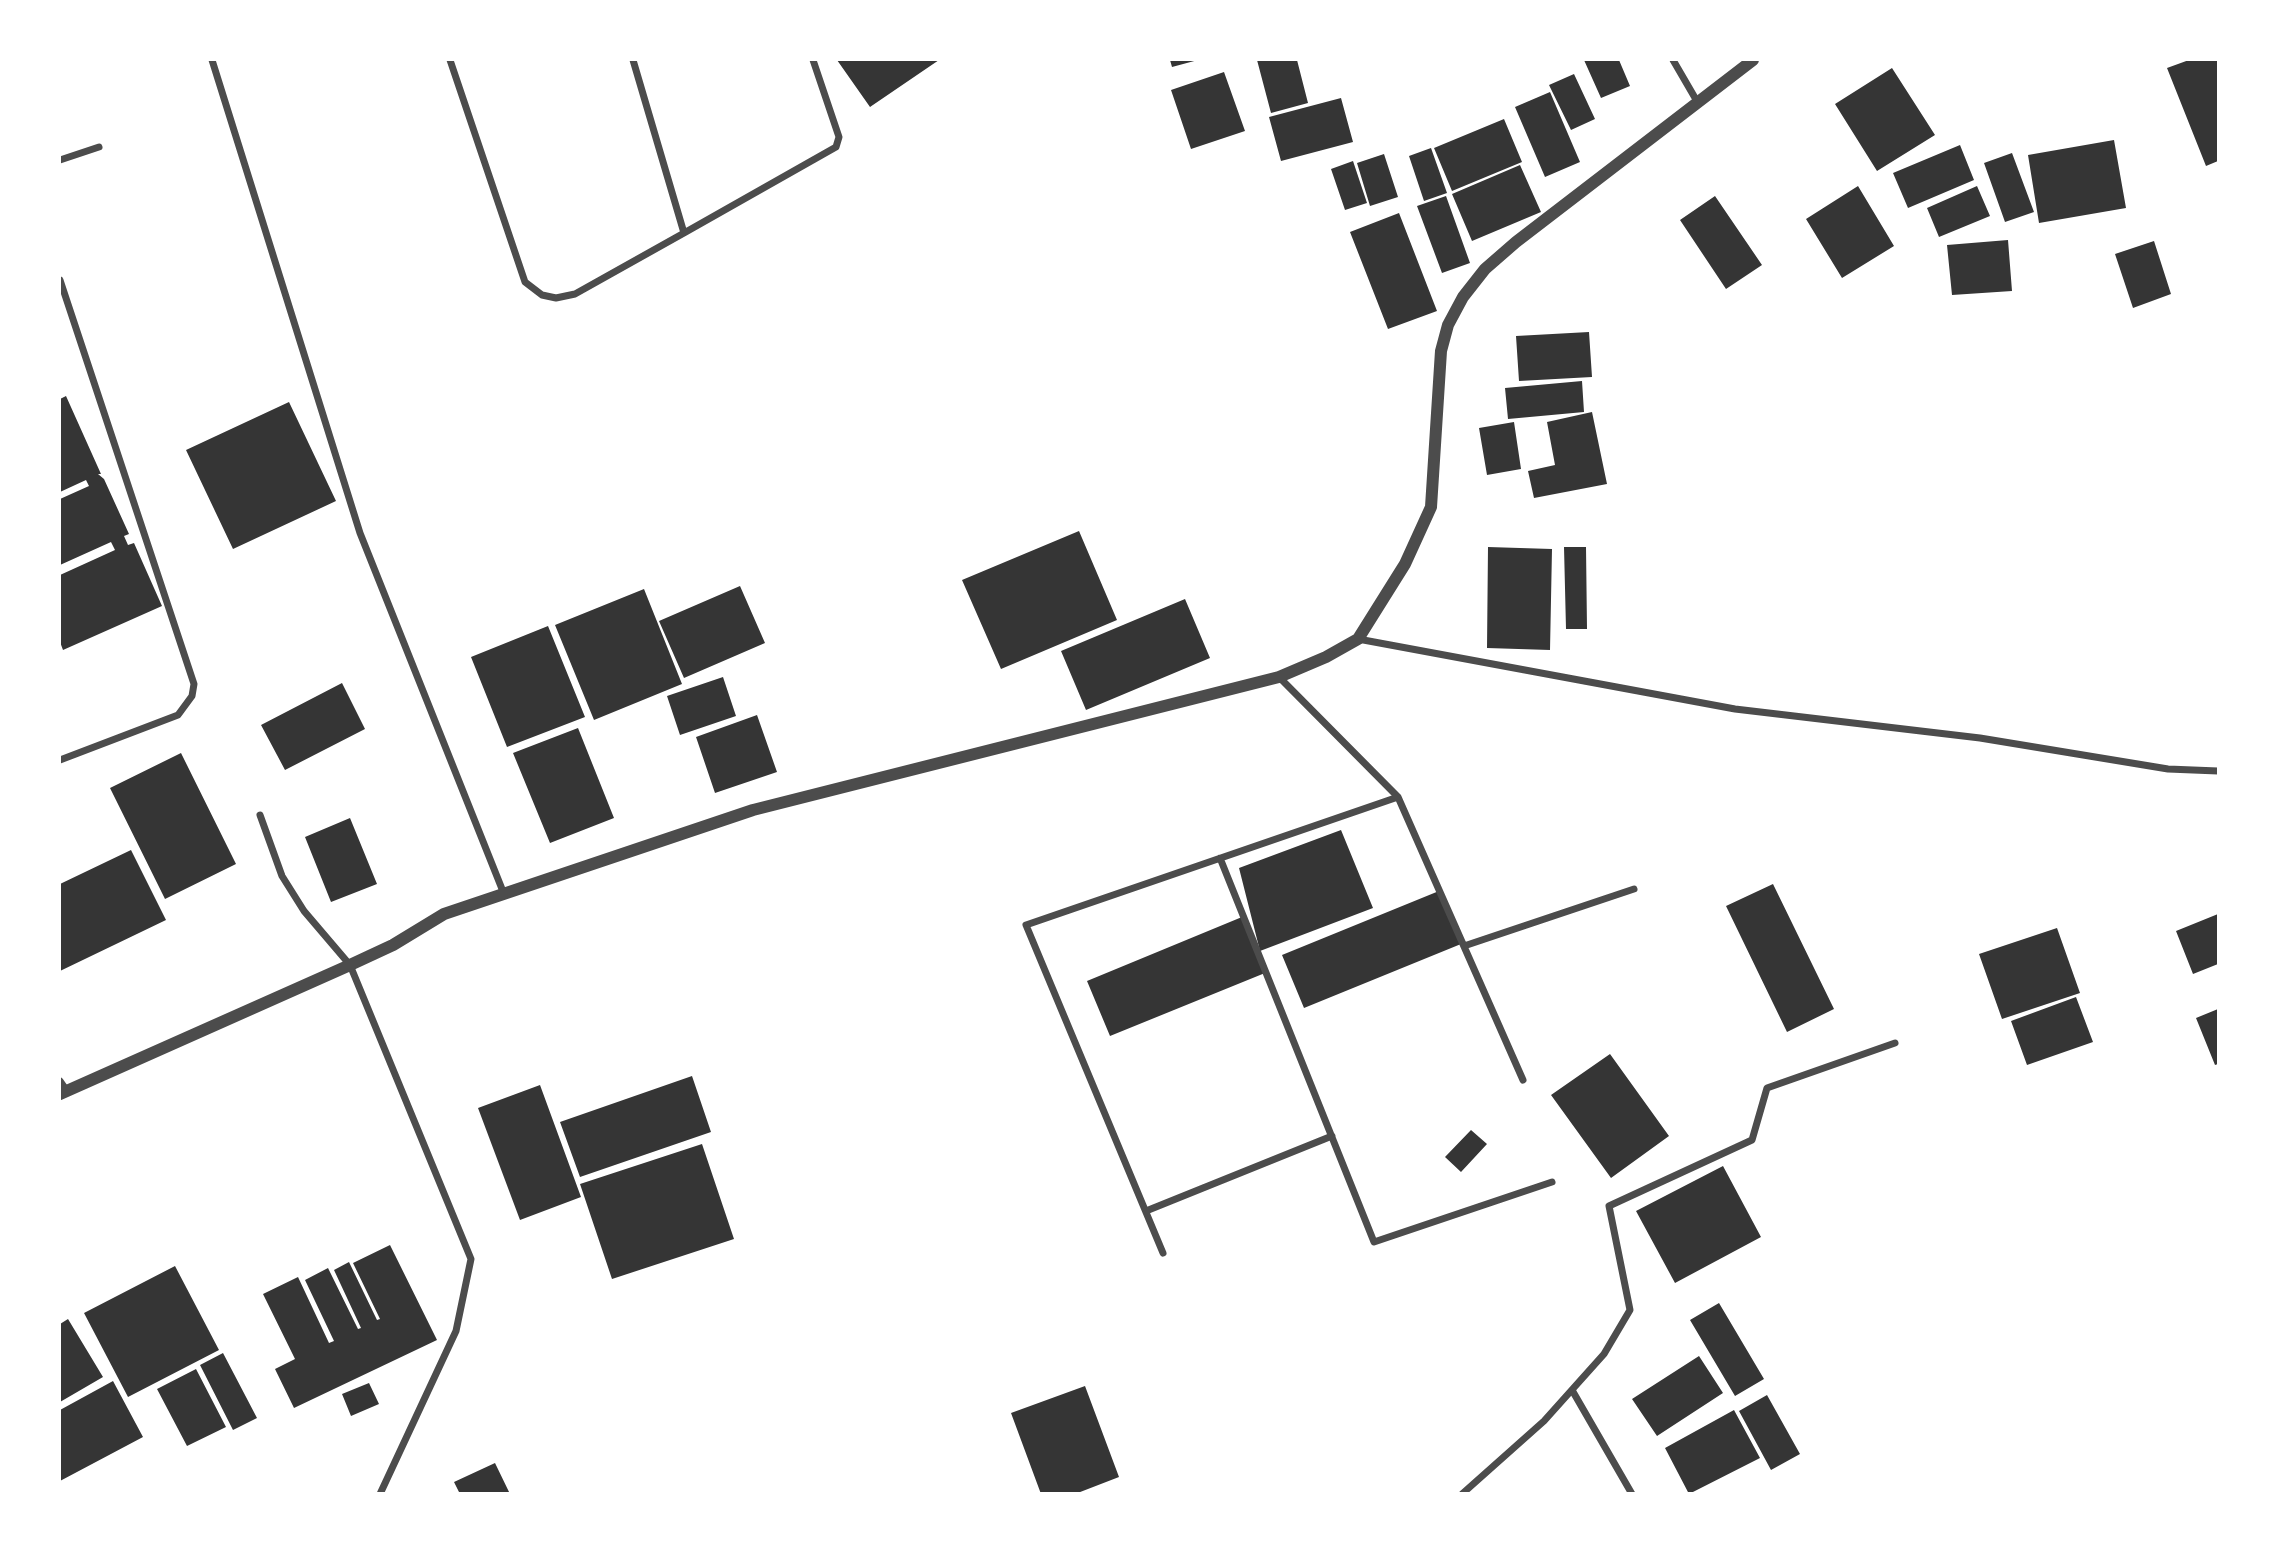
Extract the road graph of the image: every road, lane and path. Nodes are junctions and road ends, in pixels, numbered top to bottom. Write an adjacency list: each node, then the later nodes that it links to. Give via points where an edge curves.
1 (212, 60): 20 (street, via 360,533)
2 (450, 60): 10 (street, via 525,282 542,295 575,294)
3 (633, 60): 10 (street)
4 (813, 60): 10 (street, via 839,137 836,147)
5 (1673, 60): 7 (street)
6 (1754, 60): 7 (street)
7 (1699, 104): 12 (street, via 1516,242 1485,269 1463,297 1441,351 1431,507 1405,564)
8 (99, 147): 9 (street)
9 (60, 160)
10 (684, 233)
11 (60, 280): 14 (street, via 194,684 192,696 178,715)
12 (1358, 639): 13 (street); 15 (street, via 1735,709 1980,738 2168,769)
13 (1279, 677): 16 (street); 20 (street, via 753,810)
14 (60, 760)
15 (2218, 771)
16 (1398, 797): 18 (street); 21 (street)
17 (260, 815): 22 (street, via 282,876 304,911)
18 (1220, 858): 26 (street); 28 (street, via 1026,925)
19 (1634, 889): 21 (street)
20 (504, 894): 22 (street, via 444,914)
21 (1464, 946): 24 (street)
22 (350, 965): 25 (street); 31 (street, via 471,1259 456,1331)
23 (1895, 1043): 30 (street, via 1767,1088 1752,1140 1608,1206 1630,1310 1604,1354)
24 (1523, 1080)
25 (62, 1088)
26 (1332, 1136): 27 (street, via 1374,1242); 28 (street)
27 (1552, 1182)
28 (1146, 1211): 29 (street)
29 (1163, 1253)
30 (1572, 1390): 32 (street); 33 (street)
31 (380, 1493)
32 (1462, 1493)
33 (1632, 1493)

